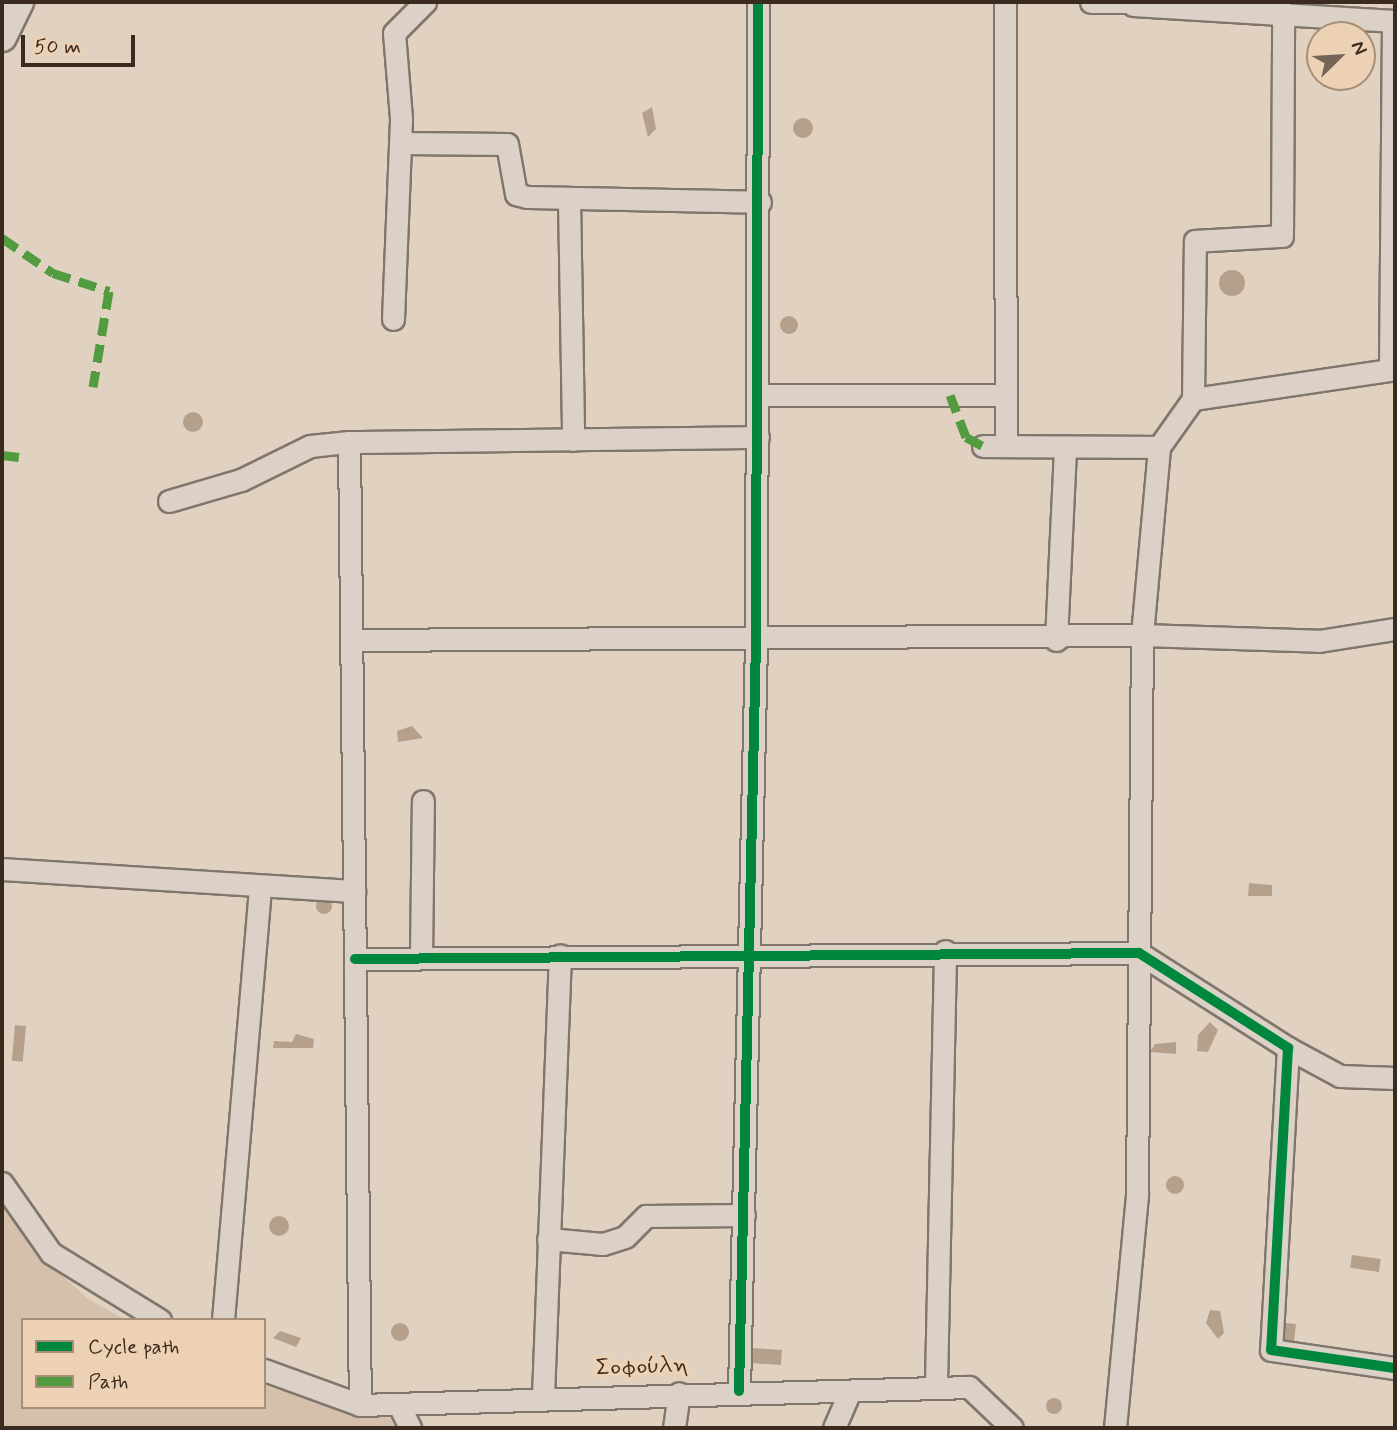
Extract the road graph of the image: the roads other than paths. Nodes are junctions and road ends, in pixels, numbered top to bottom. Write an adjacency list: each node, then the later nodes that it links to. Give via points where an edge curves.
1 (19, 2): 9 (main road)
2 (425, 2): 10 (street, via 394,33)
3 (758, 2): 12 (street)
4 (1004, 2): 16 (street)
5 (1091, 2): 6 (street)
6 (1134, 3): 7 (street)
7 (1283, 12): 8 (street); 17 (street, via 1282,236 1195,241)
8 (1394, 21): 14 (street)
9 (2, 37)
10 (400, 143): 11 (street, via 507,144 516,194); 13 (street)
11 (569, 199): 12 (street); 19 (street)
12 (760, 202): 15 (street)
13 (393, 319)
14 (1392, 368): 17 (street)
15 (759, 395): 16 (street); 18 (street)
16 (1002, 395): 22 (street)
17 (1193, 399): 23 (street)
18 (758, 437): 19 (street); 30 (street)
19 (573, 440): 20 (street)
20 (349, 442): 25 (street, via 310,446 242,480); 28 (street)
21 (983, 446): 22 (street)
22 (1006, 446): 24 (street)
23 (1159, 447): 24 (street); 27 (street)
24 (1065, 448): 29 (street)
25 (169, 501)
26 (1395, 629): 27 (street, via 1319,642)
27 (1142, 635): 29 (street); 37 (street)
28 (351, 640): 30 (street); 34 (street)
29 (1056, 640): 30 (street)
30 (756, 641): 36 (street)
31 (423, 801): 39 (street)
32 (2, 869): 33 (street)
33 (260, 888): 34 (street); 47 (street)
34 (354, 891): 40 (street)
35 (945, 951): 36 (street); 37 (street); 50 (street)
36 (751, 952): 38 (street); 44 (street)
37 (1139, 953): 41 (street); 61 (street, via 1137,1194)
38 (560, 955): 39 (street); 45 (street)
39 (421, 957): 40 (street)
40 (355, 959): 55 (street)
41 (1287, 1048): 42 (street, via 1340,1076); 48 (street, via 1271,1350)
42 (1395, 1078)
43 (2, 1183): 46 (street, via 51,1253)
44 (744, 1215): 45 (street, via 646,1216 625,1237 603,1244); 51 (street)
45 (548, 1239): 54 (street)
46 (157, 1318)
47 (223, 1318)
48 (1395, 1368)
49 (266, 1371): 55 (street, Σοφούλη)
50 (936, 1384): 52 (street, Σοφούλη); 57 (street, Σοφούλη, via 969,1387)
51 (739, 1391): 52 (street, Σοφούλη); 53 (street, Σοφούλη)
52 (850, 1391): 60 (street)
53 (679, 1392): 54 (street, Σοφούλη); 59 (street)
54 (543, 1396): 56 (street, Σοφούλη)
55 (360, 1405): 56 (street, Σοφούλη)
56 (399, 1405): 58 (street)
57 (1001, 1424)
58 (410, 1428)
59 (674, 1428)
60 (834, 1428)
61 (1115, 1428)

